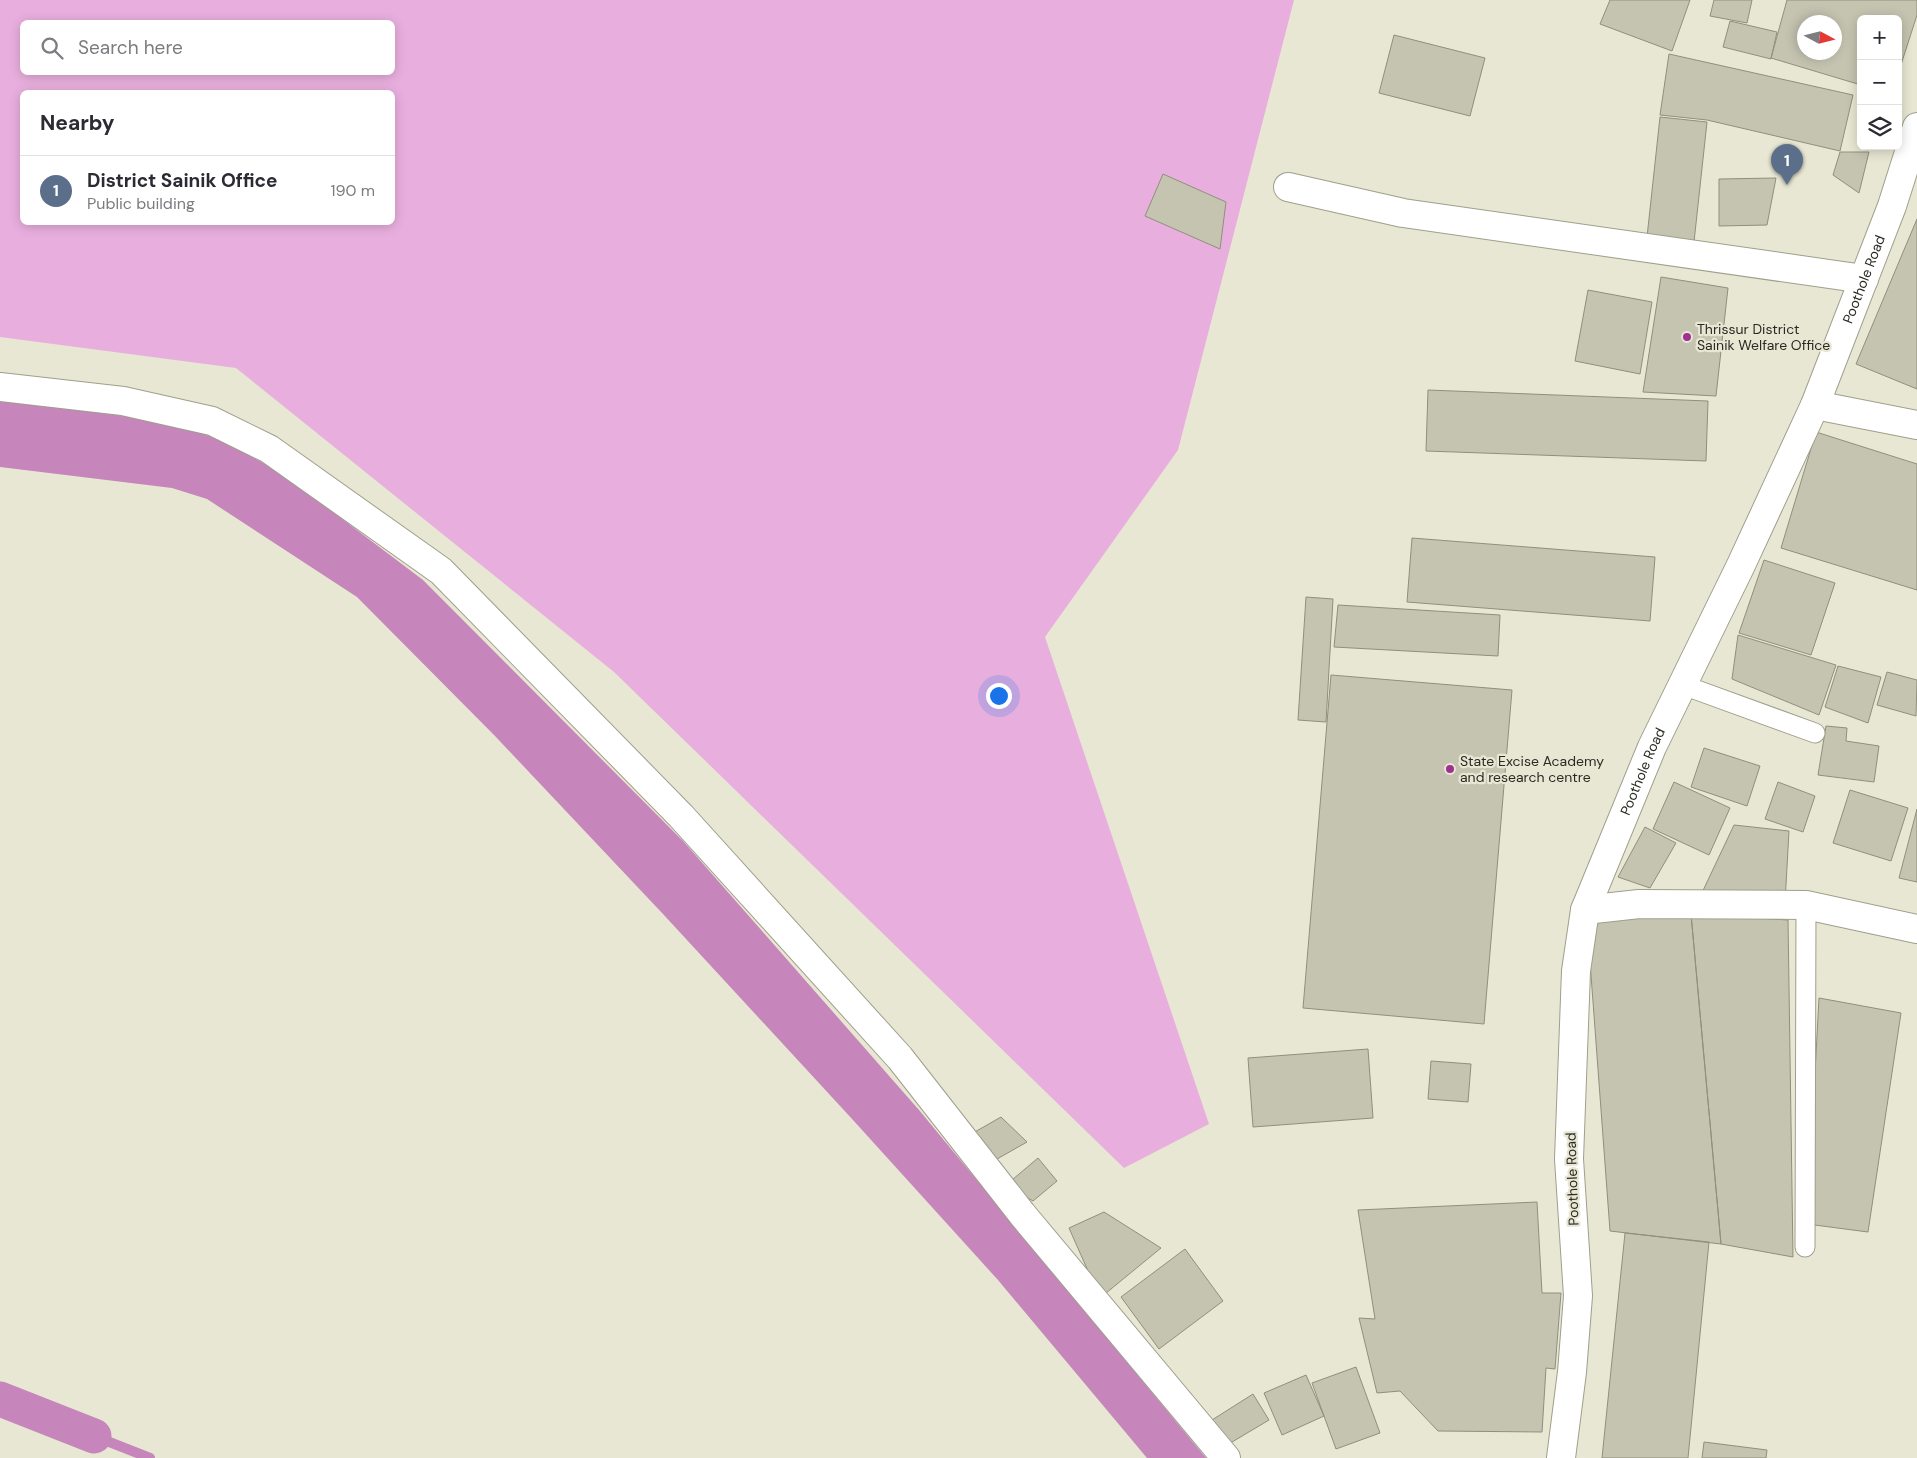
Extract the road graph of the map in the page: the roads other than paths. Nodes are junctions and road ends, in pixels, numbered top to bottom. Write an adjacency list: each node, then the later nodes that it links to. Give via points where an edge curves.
1 (1917, 127): 3 (street, Poothole Road)
2 (1288, 187): 3 (street, via 1403,212)
3 (1864, 279): 5 (street, Poothole Road)
4 (0, 387): 13 (street, via 123,401 212,421 269,450 441,571 681,816 900,1058 1022,1214)
5 (1815, 405): 6 (street); 7 (street, Poothole Road)
6 (1917, 425)
7 (1683, 685): 8 (lane); 10 (street, Poothole Road, via 1652,747)
8 (1815, 732)
9 (1806, 905): 10 (street, via 1639,904); 11 (street); 12 (lane)
10 (1585, 910): 14 (street, Poothole Road, via 1576,971 1569,1159 1578,1296)
11 (1917, 930)
12 (1805, 1247)
13 (1226, 1458)
14 (1561, 1458)

